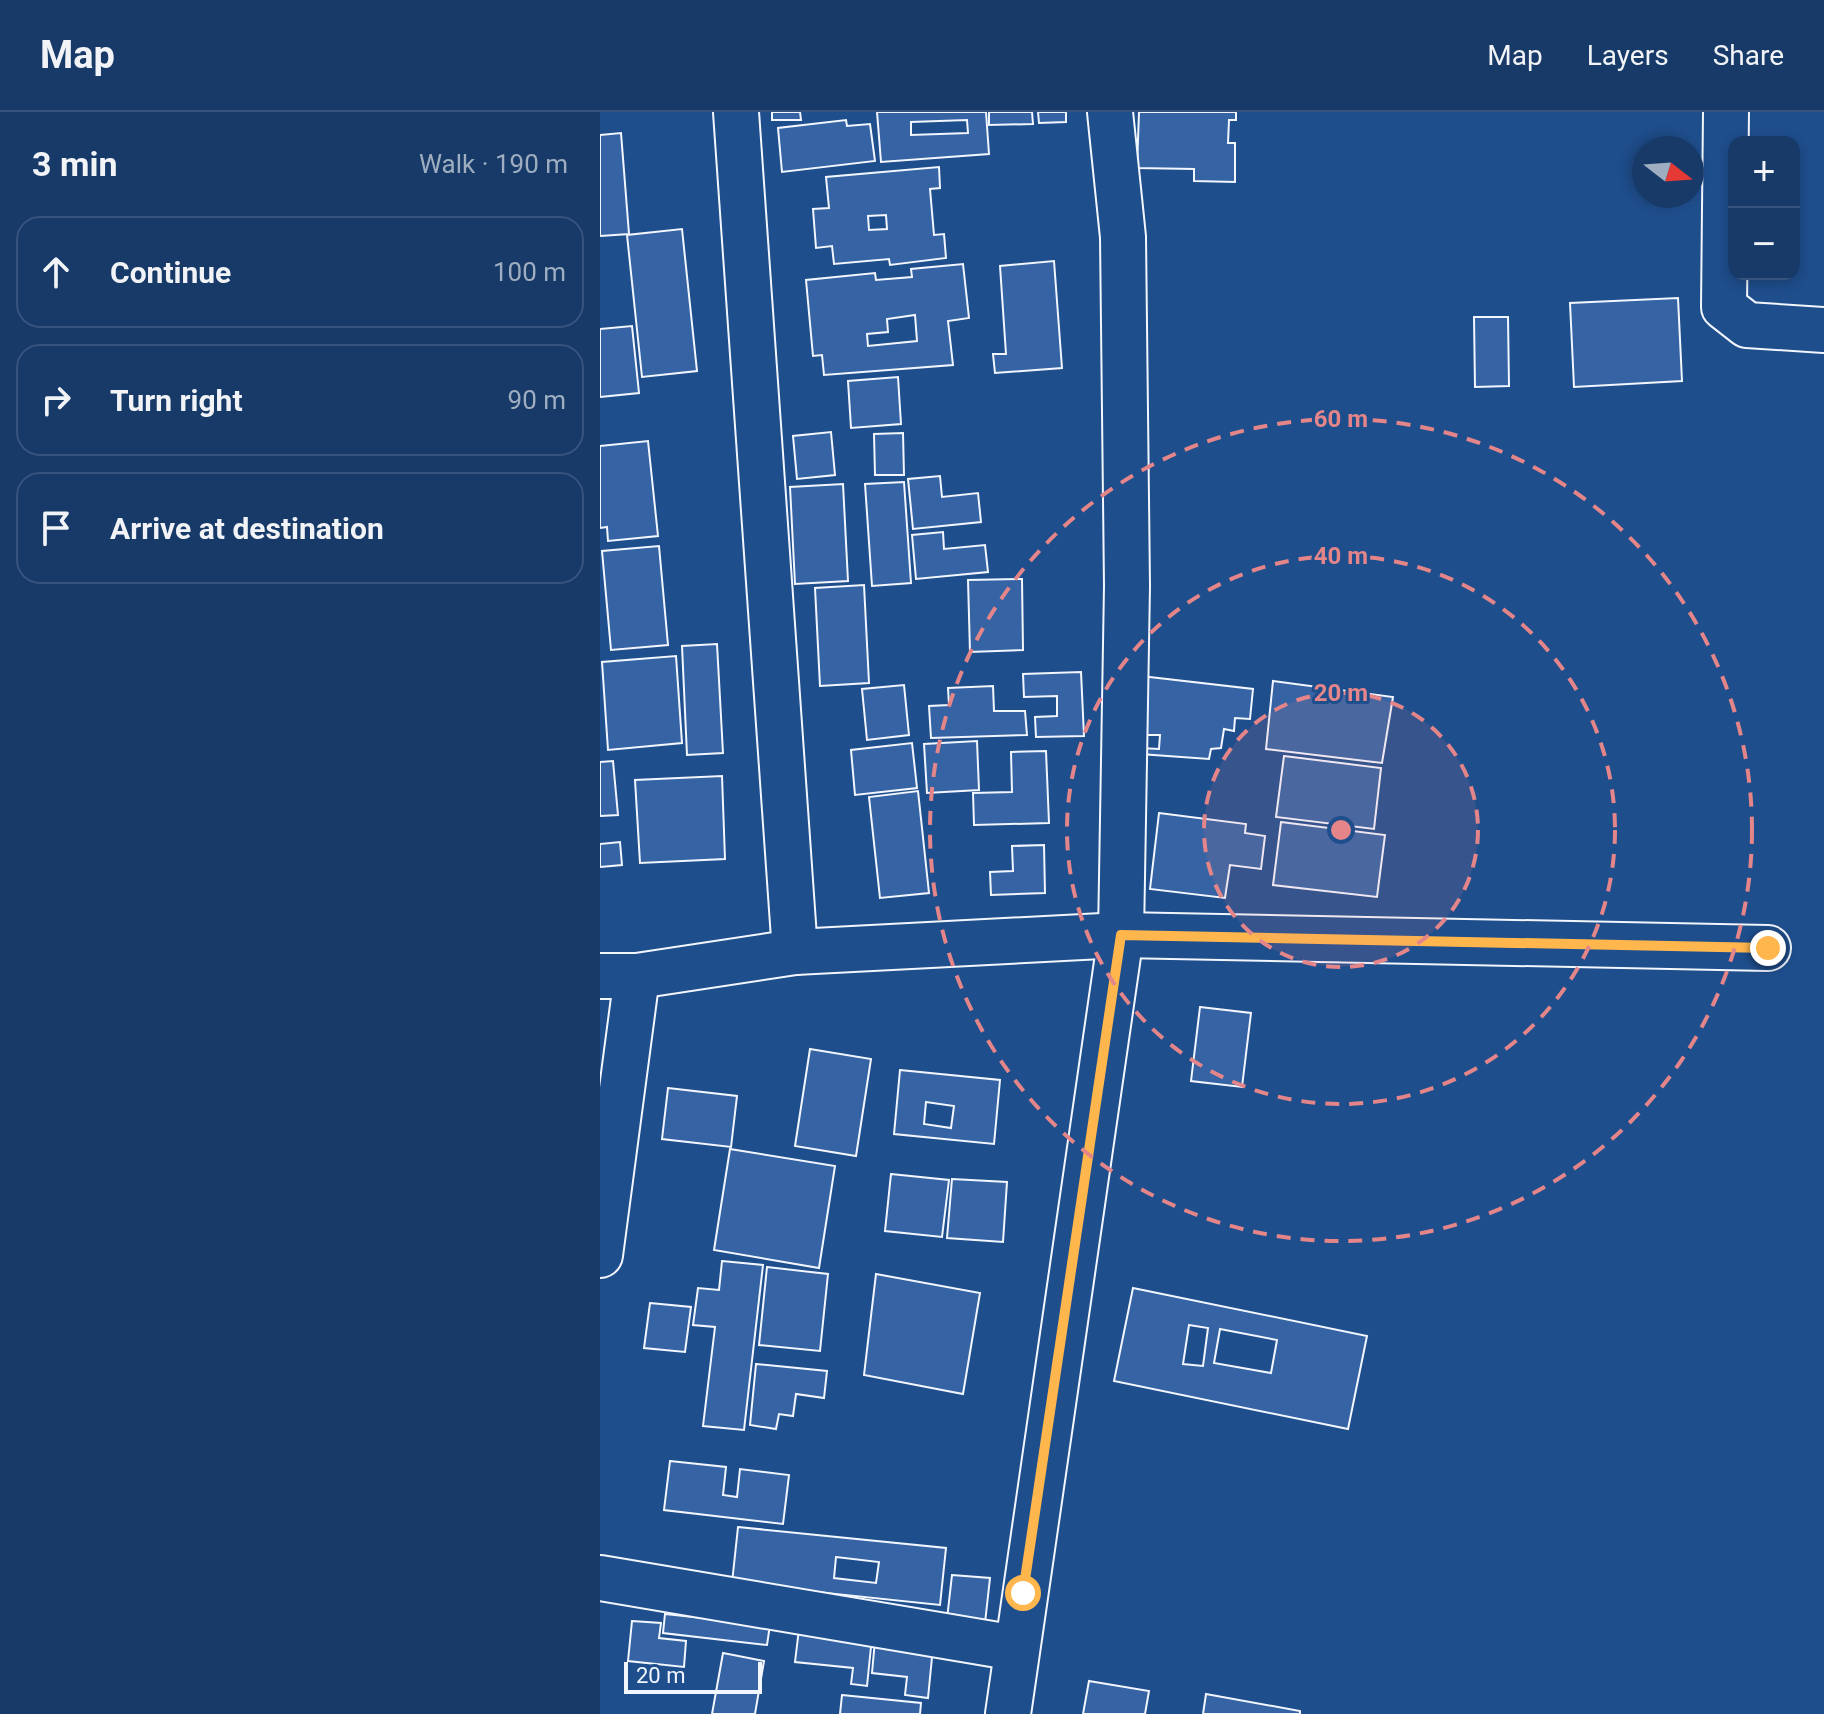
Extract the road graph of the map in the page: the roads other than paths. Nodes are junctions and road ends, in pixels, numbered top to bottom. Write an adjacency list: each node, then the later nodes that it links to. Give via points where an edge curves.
1 (736, 112): 7 (street)
2 (1110, 112): 5 (street, via 1123,237 1127,586)
3 (1726, 112): 4 (street, via 1724,307 1747,325)
4 (1824, 330)
5 (1121, 935): 6 (street); 7 (street); 11 (street)
6 (1768, 948)
7 (795, 952): 8 (street)
8 (618, 976): 9 (street)
9 (600, 1255)
10 (600, 1578): 11 (street)
11 (1016, 1648): 12 (street)
12 (1008, 1714)

